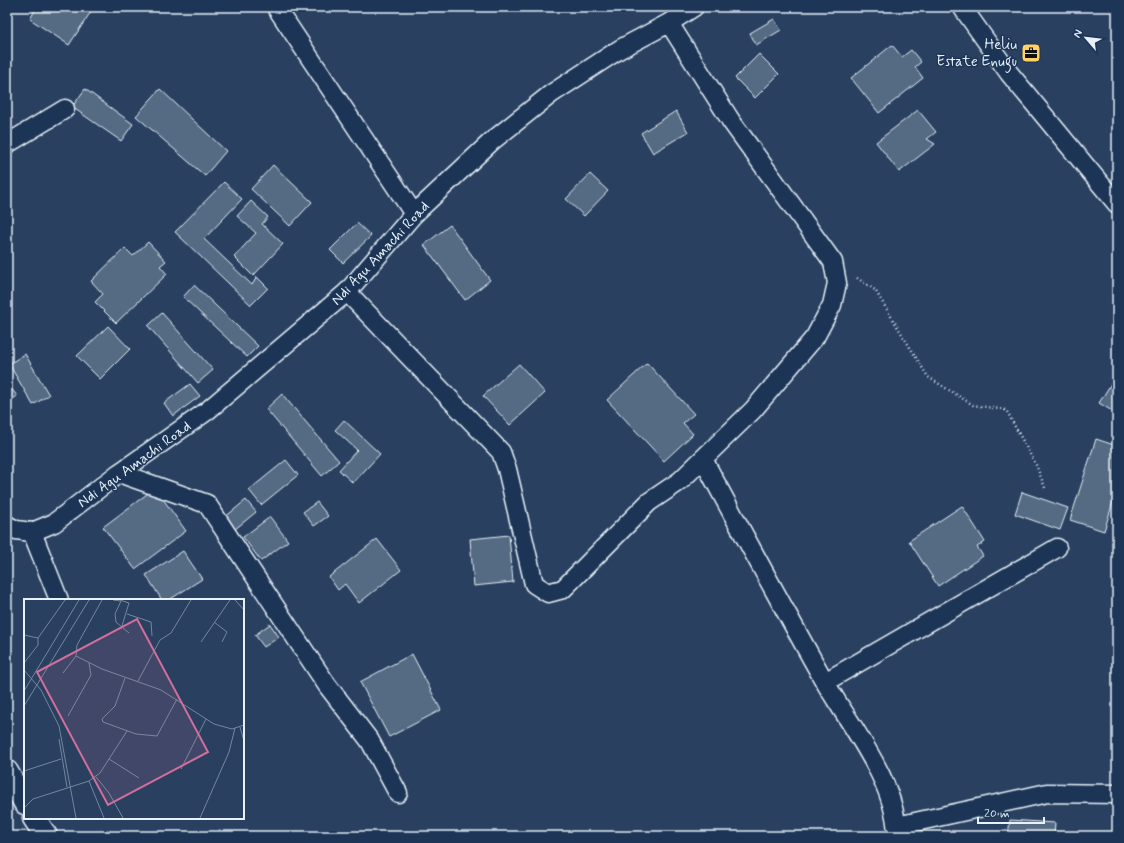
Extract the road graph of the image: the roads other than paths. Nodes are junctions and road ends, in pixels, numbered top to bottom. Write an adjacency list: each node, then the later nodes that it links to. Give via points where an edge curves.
1 (276, 7): 8 (street)
2 (694, 7): 4 (street, Ndi Agu Amachi Road)
3 (962, 7): 7 (street, via 1009,73)
4 (669, 23): 8 (street, Ndi Agu Amachi Road, via 620,49 551,94 492,141); 10 (street, via 731,121 833,262 837,283 832,305 815,337 753,410)
5 (65, 109): 6 (street)
6 (8, 143)
7 (1117, 204)
8 (414, 214): 9 (street, Ndi Agu Amachi Road)
9 (347, 292): 10 (street, via 501,452 534,584 548,593 563,589 649,502 680,481); 11 (street, Ndi Agu Amachi Road, via 207,411)
10 (703, 459): 16 (street)
11 (119, 473): 13 (street, Ndi Agu Amachi Road, via 54,523); 18 (street, via 207,504 327,685 370,741)
12 (7, 525): 13 (street, via 16,530)
13 (32, 532): 15 (street)
14 (1057, 548): 16 (street)
15 (59, 599)
16 (825, 682): 21 (street, via 886,784)
17 (7, 772): 20 (highway)
18 (398, 793)
19 (1117, 794): 21 (street, via 1047,793)
20 (24, 801)
21 (897, 831)

